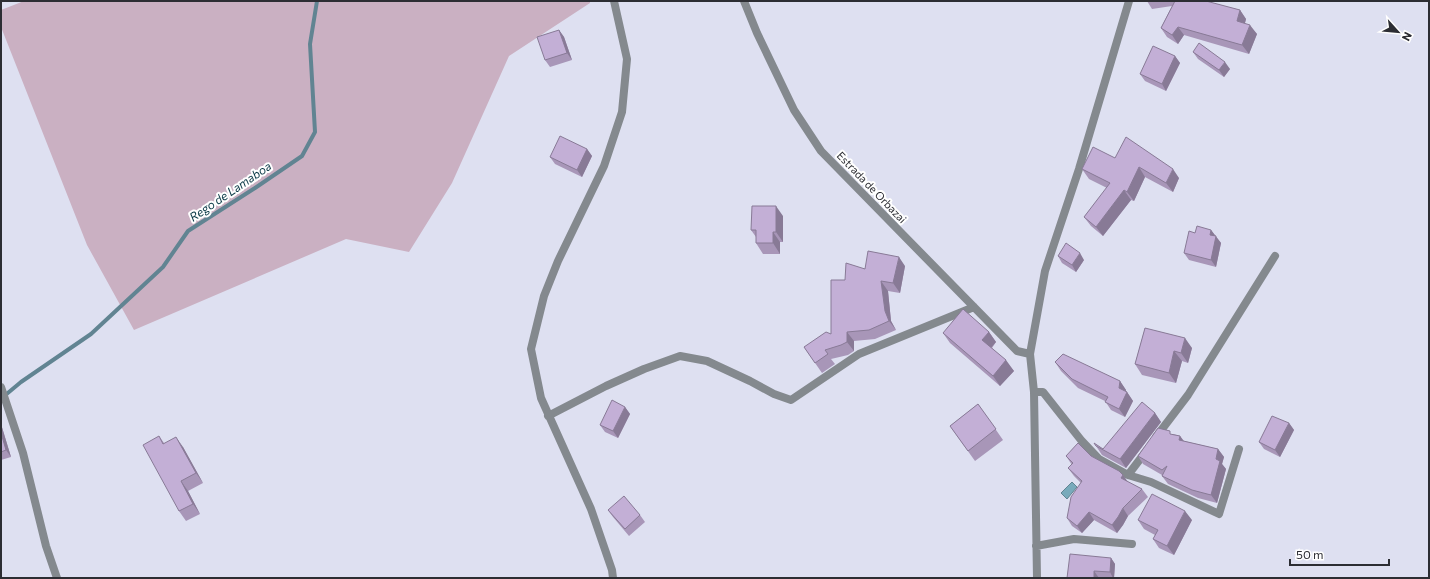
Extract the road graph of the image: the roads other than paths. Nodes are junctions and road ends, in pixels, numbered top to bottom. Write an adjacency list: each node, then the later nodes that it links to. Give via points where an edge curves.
1 (614, 1): 9 (street, via 627,59 622,112 604,166 558,260 544,296 531,349 541,398)
2 (744, 1): 5 (street, Estrada de Orbazai, via 794,110 822,151)
3 (1129, 1): 6 (street, via 1079,169 1045,271)
4 (1275, 256): 11 (street, via 1188,395)
5 (974, 307): 6 (street, Estrada de Orbazai, via 1018,350); 9 (street, via 859,354 791,400 707,361 680,356 606,386)
6 (1030, 354): 8 (street)
7 (1, 387): 14 (street, via 23,453 46,546)
8 (1034, 392): 11 (street, via 1043,392 1099,459); 13 (street)
9 (548, 416): 15 (street, via 591,509 612,570)
10 (1239, 449): 11 (street, via 1218,514 1151,482)
11 (1128, 475)
12 (1132, 544): 13 (street, via 1074,539)
13 (1036, 546): 16 (street)
14 (57, 578)
15 (612, 578)
16 (1037, 578)

